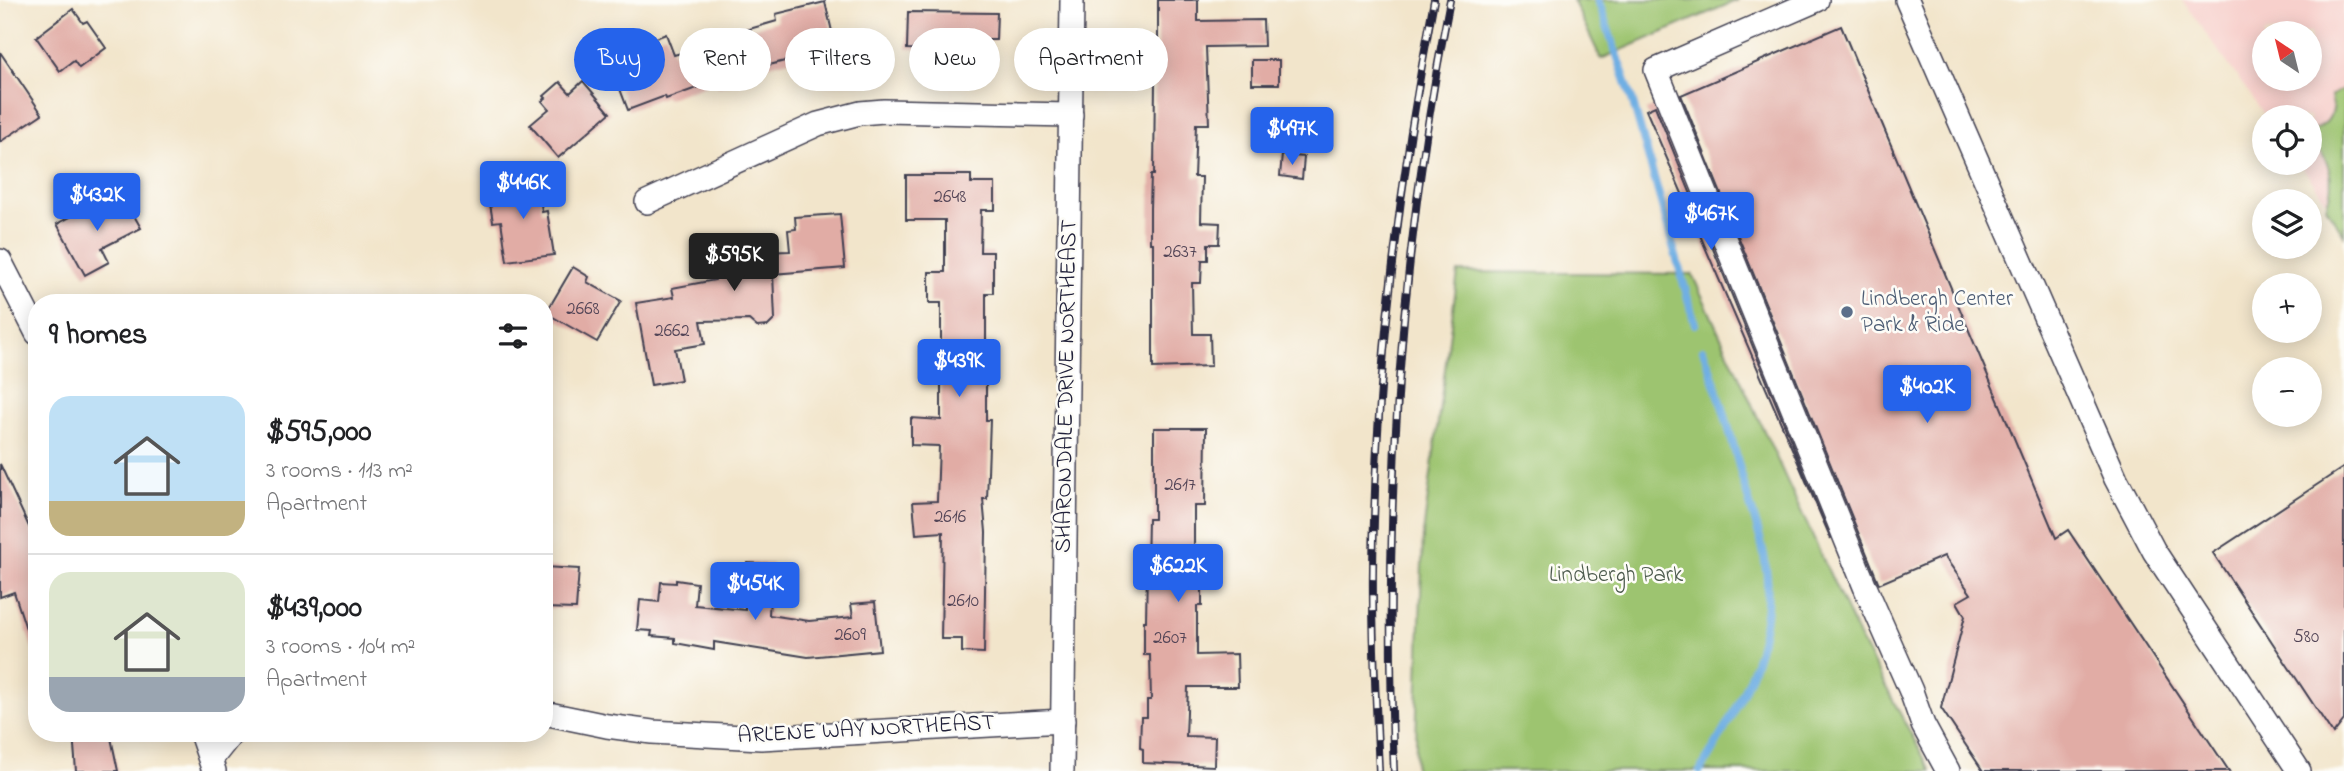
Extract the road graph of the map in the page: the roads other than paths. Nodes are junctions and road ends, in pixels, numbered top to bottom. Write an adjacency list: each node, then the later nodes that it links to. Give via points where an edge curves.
1 (1072, 0): 4 (street, SHARONDALE DRIVE NORTHEAST)
2 (1817, 0): 14 (street, via 1656,70 1866,589 1923,725)
3 (1907, 0): 15 (street, via 2128,503 2154,551)
4 (1071, 115): 5 (street, via 860,113 818,124); 9 (street, SHARONDALE DRIVE NORTHEAST)
5 (647, 202)
6 (0, 261): 7 (street)
7 (28, 315)
8 (553, 715): 9 (street, ARLENE WAY NORTHEAST, via 652,732 761,738)
9 (1063, 721): 13 (street, SHARONDALE DRIVE NORTHEAST)
10 (204, 742): 12 (street)
11 (227, 742): 12 (street)
12 (213, 765)
13 (1062, 771)
14 (1948, 771)
15 (2299, 771)

